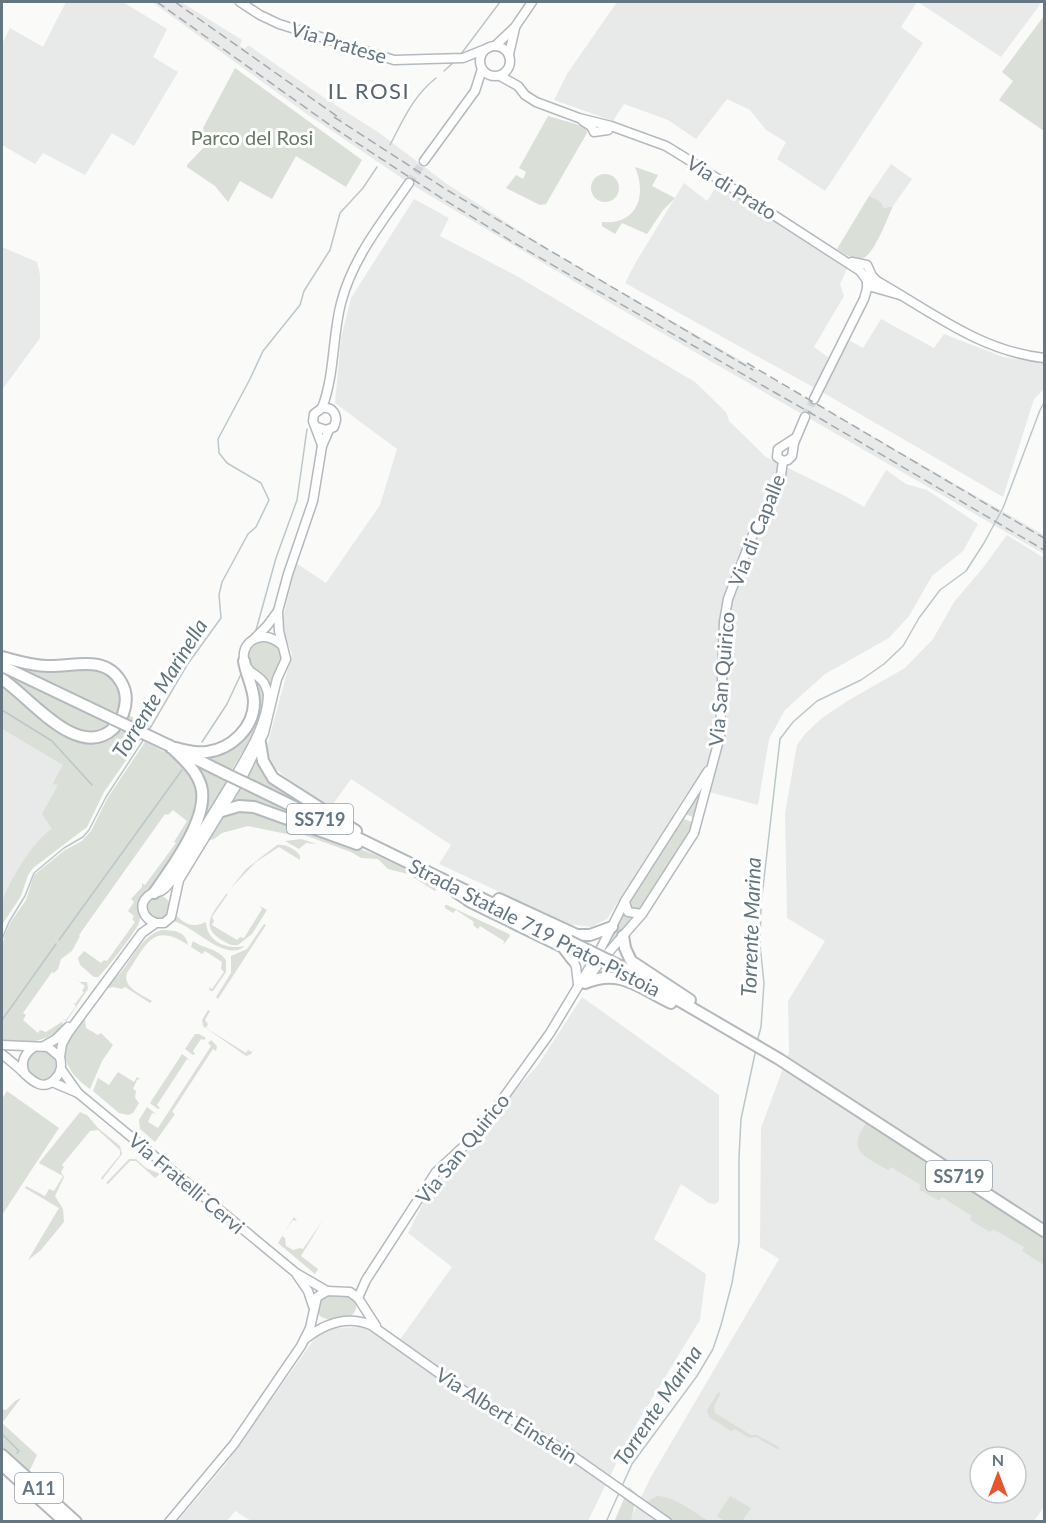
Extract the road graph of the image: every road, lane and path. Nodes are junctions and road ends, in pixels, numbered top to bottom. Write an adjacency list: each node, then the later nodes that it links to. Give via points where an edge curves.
1 (240, 2): 5 (main road, Via Pratese, via 306,34 382,57 406,61)
2 (532, 2): 3 (main road)
3 (515, 27): 4 (main road); 6 (main road)
4 (491, 47): 5 (main road); 6 (main road, via 504,49); 7 (main road, via 481,56)
5 (460, 58): 7 (main road, Via di Prato)
6 (510, 58): 8 (main road, via 508,69); 9 (main road)
7 (482, 68): 8 (main road, Via di Prato); 10 (main road)
8 (497, 76): 9 (main road, Via di Prato); 10 (main road)
9 (518, 86): 13 (main road, Via di Prato, via 536,102 675,151)
10 (475, 91): 11 (main road)
11 (424, 161)
12 (409, 183): 18 (main road, via 365,247 350,278 339,314)
13 (861, 268): 14 (main road, Via di Prato); 15 (main road, Via di Prato, via 868,266)
14 (867, 281): 15 (main road, Via di Prato, via 872,287); 16 (main road)
15 (876, 284): 16 (main road); 17 (main road, Via di Prato, via 972,338)
16 (864, 299): 19 (main road)
17 (1044, 358)
18 (329, 390): 20 (main road); 21 (main road)
19 (814, 399)
20 (322, 408): 21 (main road); 23 (main road, via 313,417)
21 (332, 410): 24 (main road, via 336,420)
22 (805, 417): 25 (main road, Via di Capalle)
23 (317, 427): 24 (main road); 26 (main road)
24 (329, 430): 26 (main road)
25 (799, 433): 27 (main road, Via di Capalle); 28 (main road, Via di Capalle)
26 (322, 446): 31 (main road, via 316,487)
27 (784, 446): 28 (main road, Via di Capalle); 29 (main road, Via di Capalle, via 776,454)
28 (792, 452): 29 (main road, Via di Capalle, via 790,459)
29 (783, 461): 30 (main road, Via di Capalle, via 776,488)
30 (728, 599): 41 (main road, Via San Quirico, via 720,736)
31 (278, 611): 32 (main road); 33 (main road)
32 (255, 639): 33 (main road, via 270,638); 35 (main road, via 245,646)
33 (282, 646): 39 (main road, via 285,659)
34 (2, 657): 38 (highway, via 48,666 92,663 113,671 126,698)
35 (244, 662): 40 (highway, via 254,706 242,733 216,750 199,753); 42 (main road, via 265,685 268,698)
36 (2, 666): 38 (highway, Strada Statale 719 Prato-Pistoia / SS719)
37 (2, 679): 38 (highway, via 74,735 100,737)
38 (116, 720): 40 (highway, Strada Statale 719 Prato-Pistoia / SS719, bridge)
39 (260, 743): 42 (main road); 46 (highway, via 263,761 273,778)
40 (170, 746): 42 (highway, Strada Statale 719 Prato-Pistoia / SS719); 48 (highway, via 197,775 203,801 192,831)
41 (713, 760): 44 (main road, Via San Quirico); 45 (main road, Via San Quirico)
42 (237, 779): 43 (main road); 46 (highway, Strada Statale 719 Prato-Pistoia / SS719); 48 (main road, via 172,880)
43 (222, 811): 46 (highway, via 254,807); 50 (main road, via 179,880)
44 (679, 819): 45 (main road, via 687,817); 49 (main road, Via San Quirico)
45 (696, 824): 51 (main road, Via San Quirico)
46 (394, 856): 47 (highway, Strada Statale 719 Prato-Pistoia / SS719)
47 (424, 870): 54 (highway, via 480,890 577,935); 56 (highway, via 471,902 563,947); 59 (highway, Strada Statale 719 Prato-Pistoia / SS719, bridge, via 620,966)
48 (157, 892): 50 (main road, via 168,895); 52 (main road, via 144,903)
49 (625, 901): 51 (main road, via 628,912); 54 (main road, Via San Quirico)
50 (173, 902): 53 (main road, via 171,917)
51 (642, 914): 55 (main road, Via San Quirico)
52 (145, 916): 53 (main road); 61 (main road, via 138,932 62,1033)
53 (156, 923): 64 (main road, via 142,933 68,1033)
54 (612, 927): 55 (main road, Via San Quirico, via 604,951)
55 (623, 936): 59 (highway, via 631,961)
56 (573, 960): 58 (main road)
57 (597, 961): 58 (main road, Via San Quirico)
58 (581, 984): 59 (highway, via 600,977 626,979); 71 (main road, Via San Quirico, via 484,1125 436,1172)
59 (730, 1029): 69 (highway, Strada Statale 719 Prato-Pistoia / SS719)
60 (2, 1046): 62 (main road)
61 (44, 1046): 62 (main road); 64 (main road)
62 (34, 1047): 66 (main road, via 25,1056)
63 (2, 1054): 66 (main road, Via Fratelli Cervi)
64 (60, 1057): 65 (main road)
65 (61, 1069): 67 (main road); 68 (main road, Via Fratelli Cervi)
66 (25, 1074): 67 (main road, Via Fratelli Cervi, via 38,1084)
67 (52, 1082): 68 (main road, Via Fratelli Cervi)
68 (78, 1093): 70 (main road, Via Fratelli Cervi)
69 (1044, 1231)
70 (296, 1272): 73 (main road, Via Fratelli Cervi); 75 (main road, Via Fratelli Cervi)
71 (366, 1280): 72 (main road, Via San Quirico); 74 (main road, Via San Quirico)
72 (345, 1291): 73 (main road, Via San Quirico); 74 (main road)
73 (327, 1292): 75 (main road, via 317,1297)
74 (359, 1301): 76 (main road, Via San Quirico, via 357,1315); 78 (main road, Via Albert Einstein)
75 (313, 1308): 77 (main road, via 319,1319); 79 (main road)
76 (350, 1321): 77 (main road); 78 (main road, Via Albert Einstein)
77 (332, 1323): 79 (main road)
78 (378, 1329): 85 (main road, Via Albert Einstein, via 464,1390 537,1432)
79 (305, 1339): 84 (main road, via 234,1444)
80 (2, 1455): 83 (highway, A11)
81 (2, 1465): 82 (highway, A11)
82 (65, 1521)
83 (76, 1521)
84 (169, 1521)
85 (667, 1521)

